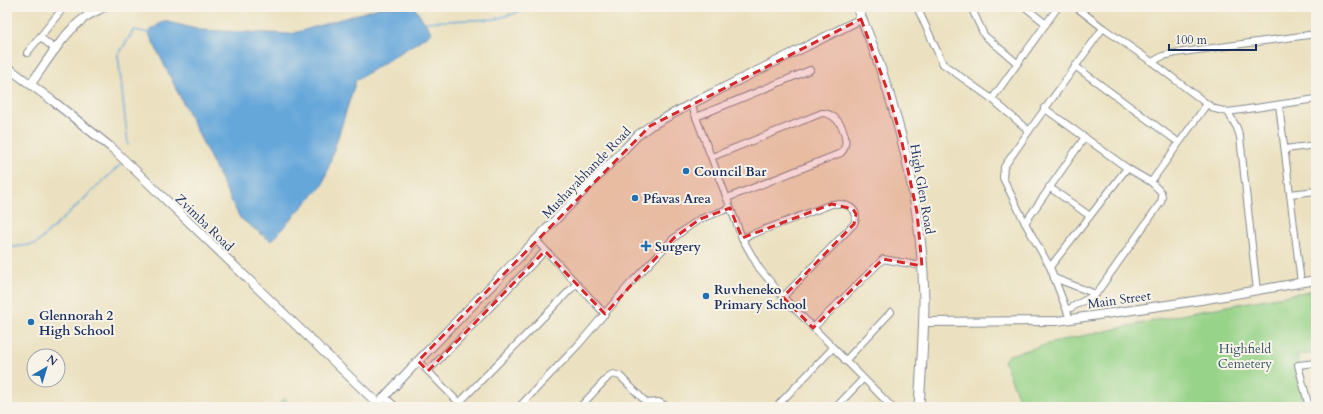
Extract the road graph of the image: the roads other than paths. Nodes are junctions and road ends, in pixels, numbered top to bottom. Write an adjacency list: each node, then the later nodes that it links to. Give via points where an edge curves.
1 (64, 7): 13 (street)
2 (104, 7): 14 (street, via 79,23)
3 (857, 7): 9 (main road, High Glen Road)
4 (917, 7): 22 (street, via 943,64)
5 (971, 7): 17 (street, via 984,35)
6 (1025, 7): 10 (street)
7 (1058, 7): 10 (street)
8 (1076, 7): 11 (street)
9 (861, 19): 24 (street, Mushayabhande Road); 48 (main road, High Glen Road, via 877,59 901,138 917,212)
10 (1046, 24): 17 (street)
11 (1103, 28): 16 (street); 19 (street)
12 (1316, 34): 16 (street, via 1176,53)
13 (40, 37): 14 (street); 15 (street)
14 (56, 50): 21 (street)
15 (27, 53)
16 (1152, 62): 25 (street)
17 (1017, 63): 22 (street)
18 (7, 66): 21 (street, Zvimba Road)
19 (1075, 66): 27 (street); 32 (street)
20 (810, 70): 29 (street)
21 (31, 84): 70 (street, Zvimba Road, via 113,149)
22 (992, 99): 30 (street)
23 (1316, 99): 26 (street)
24 (691, 104): 29 (street); 46 (street, Mushayabhande Road, via 638,135)
25 (1207, 104): 28 (street); 32 (street)
26 (1278, 105): 28 (street); 34 (street)
27 (1044, 108): 30 (street); 31 (street)
28 (1228, 112): 54 (street, via 1240,137)
29 (696, 117): 35 (street)
30 (1029, 131): 44 (street, via 1003,171 1003,178)
31 (1085, 137): 36 (street); 38 (street)
32 (1178, 142): 37 (street)
33 (1316, 145): 34 (street)
34 (1285, 150): 40 (street)
35 (712, 157): 41 (street); 41 (street, via 822,113 834,115 845,136 846,143 841,153)
36 (1128, 168): 37 (street); 43 (street)
37 (1150, 182): 55 (street, via 1161,192 1161,202)
38 (1050, 187): 43 (street); 44 (street)
39 (1316, 191): 40 (street)
40 (1290, 194): 52 (street)
41 (727, 198): 42 (street)
42 (730, 208): 45 (street); 59 (street, via 700,219 674,238)
43 (1090, 216): 49 (street)
44 (1025, 223): 49 (street)
45 (742, 238): 56 (street, via 759,268); 56 (street, via 832,204 846,205 853,209 856,214 854,224)
46 (536, 240): 47 (street); 64 (street, Mushayabhande Road)
47 (545, 251): 53 (street); 67 (street)
48 (922, 266): 61 (main road, High Glen Road); 62 (street, via 883,259)
49 (1050, 267): 50 (street)
50 (1054, 278): 55 (street); 57 (street)
51 (1316, 280): 52 (street, Main Street)
52 (1301, 283): 54 (street, Main Street)
53 (576, 284): 59 (street); 71 (street)
54 (1257, 291): 60 (street, Main Street)
55 (1096, 294): 57 (street)
56 (783, 298): 62 (street)
57 (1067, 310): 60 (street)
58 (891, 312): 65 (street)
59 (605, 314): 74 (street)
60 (1070, 319): 61 (street, Main Street)
61 (924, 322): 80 (main road, High Glen Road)
62 (813, 328): 63 (street)
63 (833, 348): 65 (street); 77 (street)
64 (418, 361): 67 (street); 69 (street, Mushayabhande Road)
65 (845, 361): 68 (street)
66 (1316, 363): 81 (street, via 1298,365)
67 (428, 370): 71 (street)
68 (863, 379): 78 (street); 79 (street)
69 (385, 397): 70 (street, Mushayabhande Road); 73 (street)
70 (376, 405)
71 (461, 405)
72 (645, 405): 75 (street, via 620,376 613,374); 76 (street, via 659,402)
73 (396, 407)
74 (519, 407)
75 (580, 407)
76 (668, 407)
77 (776, 407)
78 (836, 407)
79 (892, 407)
80 (919, 407)
81 (1309, 407)

